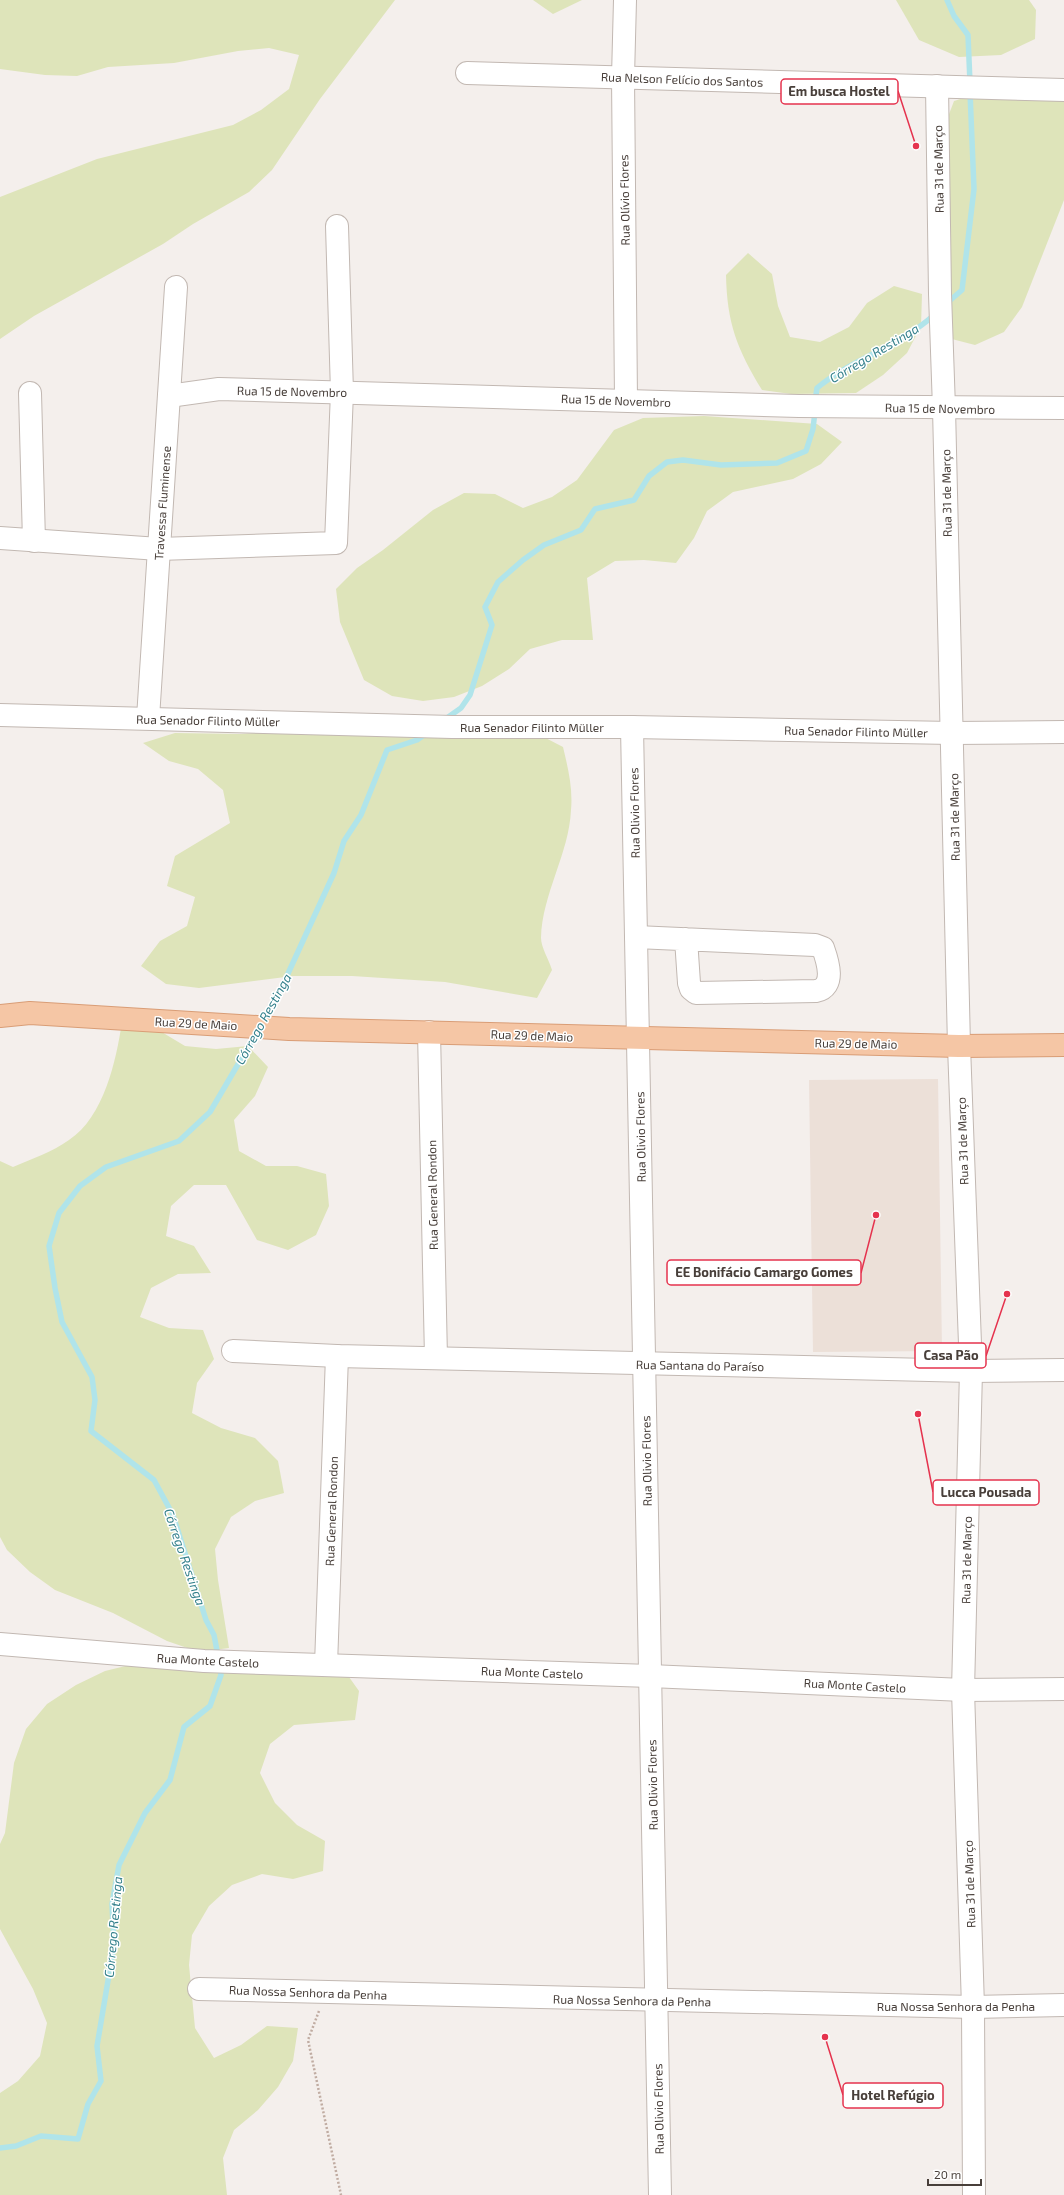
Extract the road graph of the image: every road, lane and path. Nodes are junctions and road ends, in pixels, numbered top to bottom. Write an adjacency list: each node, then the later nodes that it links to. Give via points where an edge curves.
1 (625, 0): 3 (street, Rua Olívio Flores)
2 (467, 73): 3 (street, Rua Nelson Felício dos Santos)
3 (622, 77): 4 (street, Rua Nelson Felício dos Santos); 11 (street, Rua Olívio Flores)
4 (947, 87): 5 (street, Rua Nelson Felício dos Santos); 12 (street, Rua 31 de Março, via 940,294)
5 (1064, 90)
6 (337, 226): 8 (street)
7 (176, 287): 10 (street, Travessa Fluminense)
8 (342, 392): 10 (street, Rua 15 de Novembro, via 219,389); 11 (street, Rua 15 de Novembro); 16 (street, via 336,543)
9 (30, 393): 15 (street)
10 (169, 396): 16 (street, Travessa Fluminense)
11 (626, 400): 12 (street, Rua 15 de Novembro)
12 (944, 408): 13 (street, Rua 15 de Novembro); 21 (street, Rua 31 de Março)
13 (1064, 408)
14 (0, 538): 15 (street)
15 (34, 541): 16 (street)
16 (159, 549): 18 (street, Travessa Fluminense)
17 (0, 715): 18 (street, Rua Senador Filinto Müller)
18 (148, 718): 19 (street, Rua Senador Filinto Müller, via 452,727)
19 (632, 727): 21 (street, Rua Senador Filinto Müller); 22 (street, Rua Olivio Flores)
20 (1064, 732): 21 (street, Rua Senador Filinto Müller)
21 (952, 733): 30 (street, Rua 31 de Março)
22 (636, 937): 23 (street); 28 (street, Rua Olivio Flores)
23 (686, 939): 23 (street, via 815,944 823,948 829,966 828,985 816,991 696,993 689,983)
24 (0, 1009): 25 (street, Rua 29 de Maio)
25 (30, 1013): 26 (main road); 27 (main road, Rua 29 de Maio, via 289,1029)
26 (0, 1016)
27 (429, 1032): 28 (main road, Rua 29 de Maio); 33 (street, Rua General Rondon)
28 (638, 1038): 30 (main road, Rua 29 de Maio); 34 (street, Rua Olivio Flores)
29 (1064, 1045): 30 (main road, Rua 29 de Maio)
30 (959, 1046): 36 (street, Rua 31 de Março)
31 (232, 1352): 32 (street, Rua Santana do Paraíso)
32 (337, 1356): 33 (street, Rua Santana do Paraíso); 38 (street, Rua General Rondon)
33 (436, 1358): 34 (street, Rua Santana do Paraíso)
34 (644, 1363): 36 (street, Rua Santana do Paraíso); 39 (street, Rua Olivio Flores)
35 (1064, 1370): 36 (street, Rua Santana do Paraíso)
36 (970, 1371): 41 (street, Rua 31 de Março)
37 (0, 1644): 38 (street, Rua Monte Castelo, via 204,1661)
38 (326, 1665): 39 (street, Rua Monte Castelo)
39 (650, 1676): 41 (street, Rua Monte Castelo); 44 (street, Rua Olivio Flores)
40 (1064, 1689): 41 (street, Rua Monte Castelo)
41 (963, 1690): 46 (street, Rua 31 de Março)
42 (200, 1989): 43 (street, Rua Nossa Senhora da Penha)
43 (326, 1992): 44 (street, Rua Nossa Senhora da Penha); 47 (path, via 308,2040)
44 (656, 2001): 46 (street, Rua Nossa Senhora da Penha); 48 (street, Rua Olivio Flores)
45 (1064, 2005): 46 (street, Rua Nossa Senhora da Penha)
46 (973, 2007): 49 (street, Rua 31 de Março)
47 (341, 2195)
48 (660, 2195)
49 (974, 2195)

